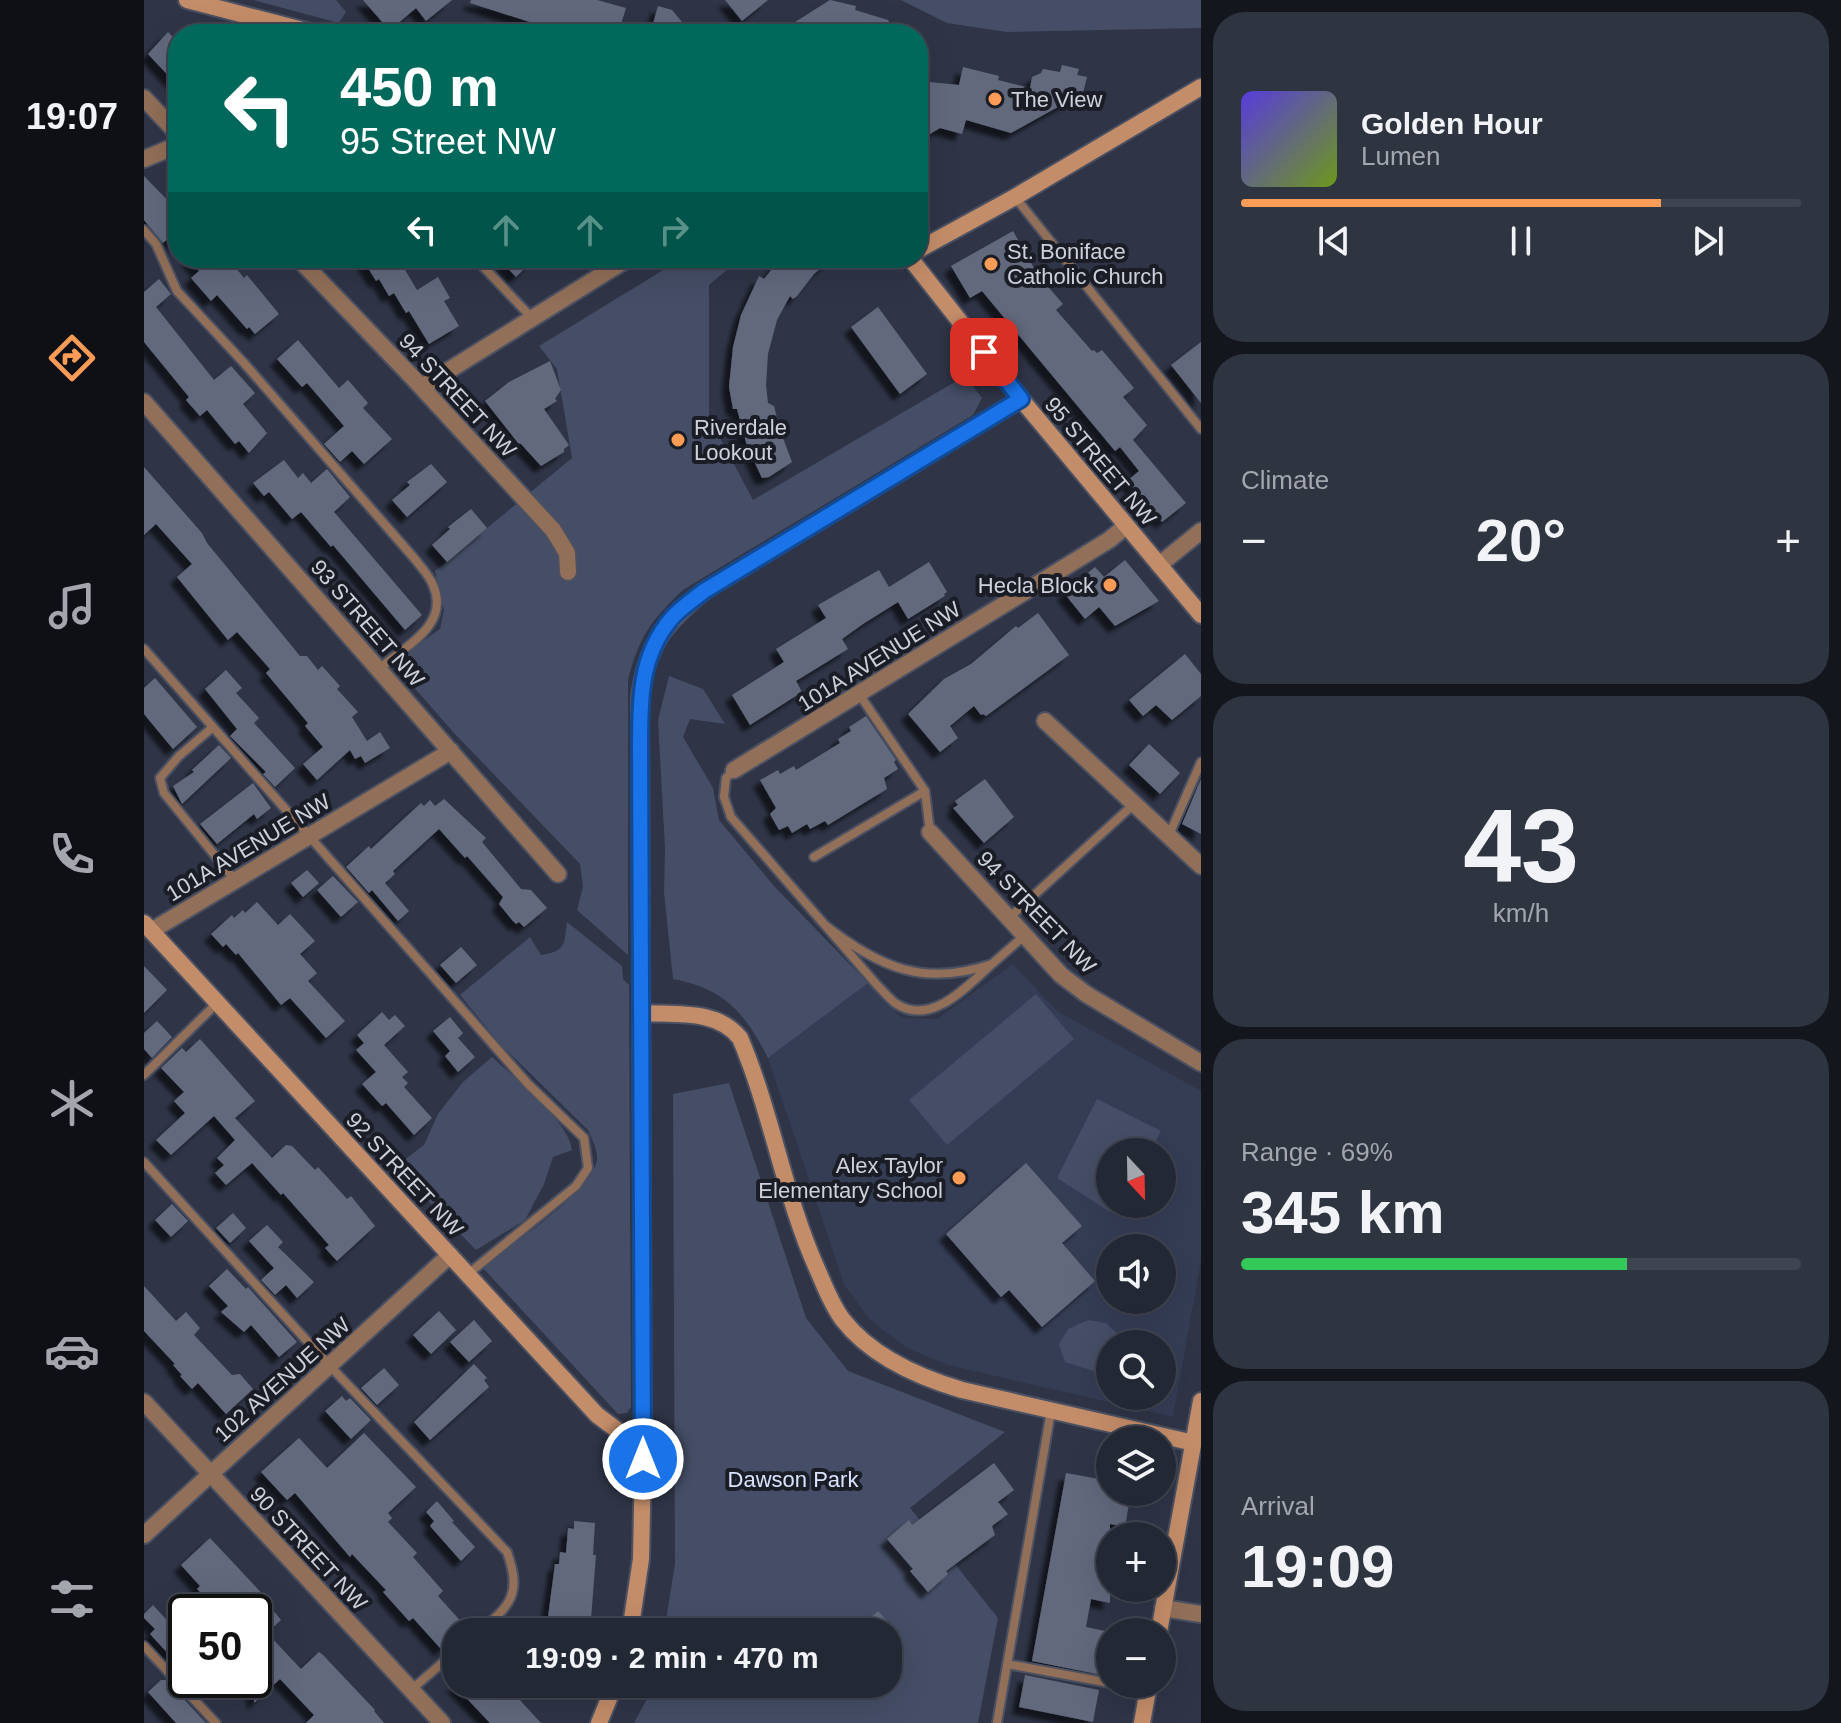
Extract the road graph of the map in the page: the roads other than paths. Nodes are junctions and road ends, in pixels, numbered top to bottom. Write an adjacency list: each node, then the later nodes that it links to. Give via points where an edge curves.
1 (187, 0): 2 (street)
2 (258, 24)
3 (1201, 87): 8 (street)
4 (144, 98): 5 (street)
5 (168, 123)
6 (168, 149): 7 (street)
7 (144, 159)
8 (1015, 197): 10 (street); 19 (lane)
9 (144, 230): 26 (lane, via 177,291 433,585 438,607 428,629)
10 (928, 245)
11 (308, 268): 16 (street, 94 STREET NW)
12 (484, 268): 15 (lane)
13 (613, 268): 15 (street)
14 (918, 268): 17 (street, 95 STREET NW)
15 (532, 318): 16 (street)
16 (422, 387): 23 (street, 94 STREET NW, via 553,530 567,553)
17 (1021, 399): 20 (street, 95 STREET NW); 48 (street, via 704,591 671,618 651,650 640,697)
18 (144, 402): 26 (street, 93 STREET NW)
19 (1201, 429)
20 (1126, 526): 22 (street, 95 STREET NW); 27 (street, 101A AVENUE NW)
21 (1201, 531): 22 (street)
22 (1159, 565): 24 (street, 95 STREET NW)
23 (568, 572)
24 (1201, 615)
25 (144, 649): 29 (lane)
26 (379, 669): 30 (street, 93 STREET NW)
27 (859, 694): 32 (street, 101A AVENUE NW); 33 (lane)
28 (1045, 721): 34 (street)
29 (213, 727): 37 (lane); 41 (lane, via 160,778 164,793)
30 (451, 751): 37 (street, 101A AVENUE NW); 40 (street, 93 STREET NW)
31 (1201, 762): 36 (lane)
32 (734, 770): 43 (lane, via 726,778 724,797 731,817)
33 (925, 791): 35 (lane); 38 (lane)
34 (1134, 804): 36 (street); 42 (lane)
35 (930, 832): 42 (street, 94 STREET NW)
36 (1168, 836): 39 (street)
37 (307, 837): 41 (street, 101A AVENUE NW); 53 (lane, via 528,1084 584,1138 588,1168 576,1186)
38 (814, 857)
39 (1201, 866)
40 (558, 874)
41 (235, 880): 44 (street, 101A AVENUE NW)
42 (1009, 918): 45 (street, 94 STREET NW)
43 (826, 926): 46 (lane, via 859,952 918,973 950,974); 46 (lane, via 877,985 897,1004 912,1009 951,1000)
44 (148, 927): 47 (street, 92 STREET NW)
45 (1024, 936): 46 (lane); 49 (street, 94 STREET NW, via 1086,994)
46 (992, 964)
47 (217, 1003): 50 (lane); 52 (street, 92 STREET NW)
48 (642, 1013): 57 (street, via 719,1019 740,1038 812,1258 842,1319 860,1337 887,1359 929,1380); 58 (street)
49 (1201, 1063)
50 (144, 1075)
51 (144, 1162): 54 (lane)
52 (450, 1255): 53 (street, 92 STREET NW); 54 (street, 102 AVENUE NW)
53 (468, 1274): 58 (street, 92 STREET NW, via 597,1415 621,1433)
54 (329, 1365): 60 (street, 102 AVENUE NW); 64 (lane, via 507,1552 514,1593)
55 (1201, 1401): 59 (street)
56 (144, 1402): 60 (street, 90 STREET NW)
57 (1051, 1411): 59 (street); 69 (lane)
58 (643, 1439): 65 (street, via 641,1559)
59 (1194, 1443): 62 (street)
60 (211, 1474): 61 (street, 102 AVENUE NW); 71 (street, 90 STREET NW)
61 (144, 1535)
62 (1163, 1608): 63 (street); 66 (street)
63 (1201, 1614)
64 (495, 1618)
65 (632, 1618)
66 (1161, 1618)
67 (144, 1646): 74 (lane)
68 (442, 1663): 71 (lane)
69 (1007, 1664): 70 (lane); 77 (lane)
70 (1096, 1680)
71 (410, 1691): 75 (street, 90 STREET NW)
72 (609, 1698): 76 (street)
73 (1147, 1698): 78 (street)
74 (216, 1723)
75 (442, 1723)
76 (599, 1723)
77 (997, 1723)
78 (1142, 1723)

